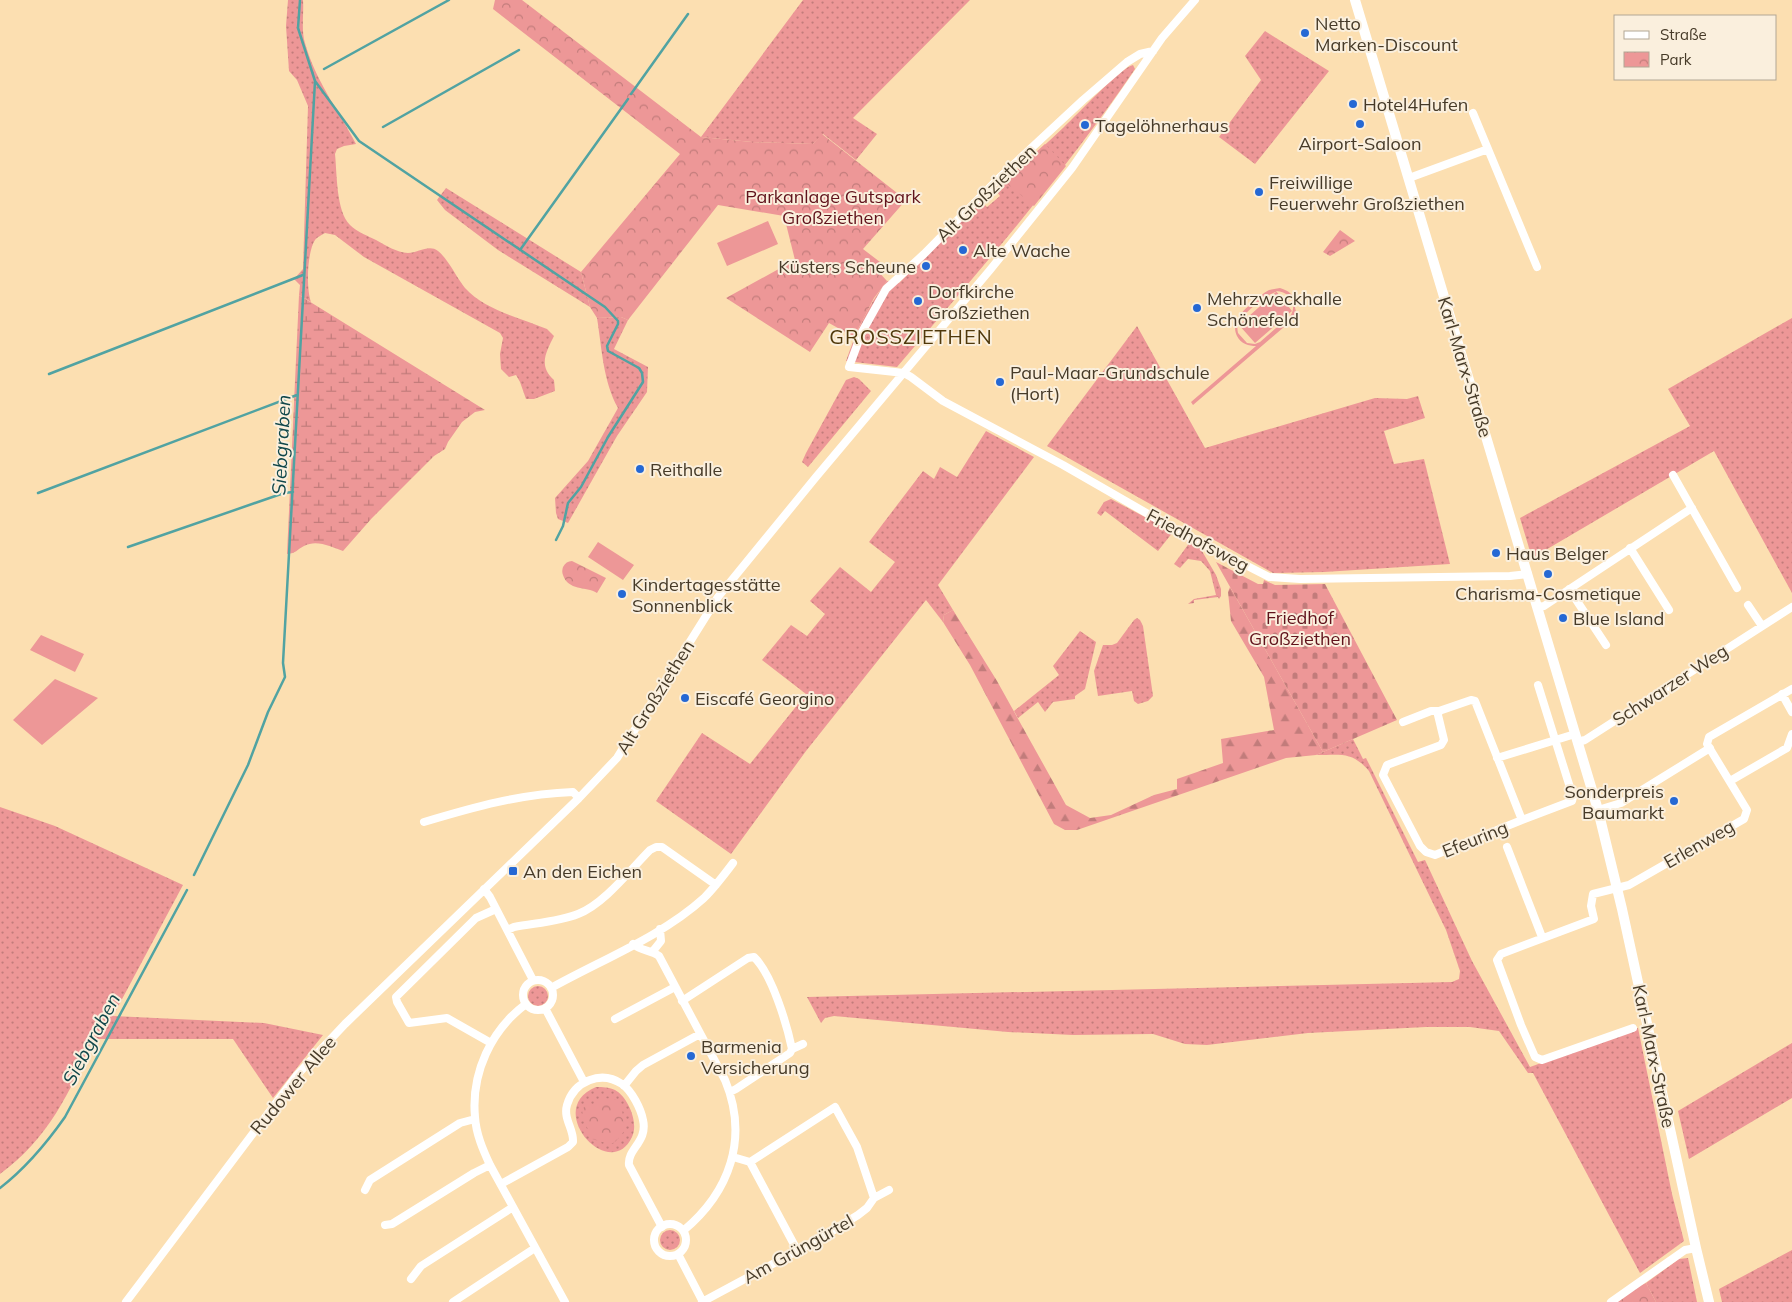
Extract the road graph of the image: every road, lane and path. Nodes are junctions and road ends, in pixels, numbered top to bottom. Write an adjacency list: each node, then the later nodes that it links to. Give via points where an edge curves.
1 (1195, 0): 3 (street, Alt Großziethen)
2 (1355, 0): 6 (main road, Karl-Marx-Straße)
3 (1153, 51): 8 (street, Alt Großziethen, via 1072,168); 8 (street, Alt Großziethen, via 1127,62 1083,100 886,289 862,332 849,367)
4 (1473, 113): 5 (street)
5 (1488, 149): 6 (street); 7 (street)
6 (1409, 178): 12 (main road, Karl-Marx-Straße)
7 (1537, 267)
8 (904, 373): 12 (street, Friedhofsweg, via 943,401 1169,526 1269,577); 33 (street, Alt Großziethen, via 718,597 621,753)
9 (1673, 475): 10 (street)
10 (1692, 508): 11 (street); 13 (street)
11 (1630, 548): 14 (street); 18 (street)
12 (1528, 574): 16 (main road, Karl-Marx-Straße)
13 (1737, 588)
14 (1569, 589): 16 (street); 20 (street)
15 (1748, 606): 19 (street)
16 (1538, 607): 28 (main road, Karl-Marx-Straße)
17 (1789, 608): 19 (street, Schwarzer Weg)
18 (1669, 610)
19 (1762, 626): 28 (street, Schwarzer Weg, via 1585,740)
20 (1606, 644)
21 (1538, 684): 29 (street)
22 (1792, 689): 23 (street)
23 (1782, 694): 25 (street); 30 (street, via 1709,737 1707,744)
24 (1439, 711): 26 (street, Efeuring); 31 (street, Efeuring, via 1471,700 1475,702); 35 (street, Efeuring, via 1444,740 1441,745 1387,764 1383,775 1420,846 1435,855)
25 (1792, 712)
26 (1403, 722)
27 (1792, 734): 32 (street, via 1787,748)
28 (1576, 738): 29 (street); 34 (main road, Karl-Marx-Straße)
29 (1555, 740): 31 (street); 35 (street, via 1572,801)
30 (1710, 748): 32 (street, Erlenweg); 34 (street, via 1621,803)
31 (1497, 758): 35 (street, Efeuring)
32 (1730, 781): 41 (street, Erlenweg, via 1747,810 1744,819)
33 (579, 798): 36 (street, via 573,792 519,797); 40 (street, Alt Großziethen)
34 (1598, 810): 41 (main road, Karl-Marx-Straße)
35 (1522, 820)
36 (424, 822)
37 (1507, 847): 45 (street)
38 (733, 863): 39 (street)
39 (716, 885): 43 (street, via 689,910); 44 (street, via 662,847 656,847 591,908 578,914)
40 (484, 889): 42 (street); 80 (street, Rudower Allee, via 297,1075)
41 (1617, 889): 45 (street, Erlenweg, via 1593,894 1594,919); 76 (main road, Karl-Marx-Straße)
42 (496, 909): 44 (street); 57 (street, via 476,918 396,997 409,1023 447,1018)
43 (660, 929): 46 (street); 47 (street, via 661,941)
44 (507, 930): 48 (street)
45 (1542, 938): 55 (street, via 1501,954 1497,960 1535,1057 1542,1060)
46 (633, 944): 47 (street); 50 (street)
47 (653, 951): 49 (street, via 659,956)
48 (533, 980): 50 (street, via 542,980); 52 (street, via 524,991)
49 (675, 987): 51 (street); 54 (street)
50 (551, 988): 53 (street, via 552,1001)
51 (682, 1000): 56 (street); 59 (street, via 748,958 754,958 775,993)
52 (526, 1004): 53 (street, via 533,1009); 57 (street, via 508,1019)
53 (545, 1008): 60 (street)
54 (615, 1019)
55 (1633, 1028)
56 (700, 1034): 61 (street, via 643,1065); 62 (street)
57 (491, 1043): 63 (street, via 475,1089)
58 (803, 1044): 59 (street)
59 (792, 1049): 62 (street)
60 (584, 1082): 61 (street, via 610,1079); 67 (street, via 567,1106 566,1116 573,1142)
61 (624, 1086): 73 (street, via 642,1113 644,1122 641,1141 630,1157 629,1165)
62 (730, 1092): 64 (street, via 736,1130)
63 (475, 1118): 66 (street, via 480,1142); 68 (street, via 460,1123 370,1180)
64 (733, 1157): 65 (street); 74 (street, via 716,1195)
65 (750, 1162): 70 (street, via 834,1104 857,1147); 77 (street)
66 (490, 1165): 67 (street); 72 (street, via 392,1224)
67 (501, 1184): 71 (street)
68 (364, 1190)
69 (889, 1190): 70 (street, Am Grüngürtel)
70 (874, 1198): 77 (street, Am Grüngürtel, via 858,1215)
71 (513, 1207): 75 (street); 79 (street, via 421,1266)
72 (385, 1225)
73 (662, 1227): 74 (street, via 675,1226); 78 (street, via 655,1237 658,1250 669,1256)
74 (683, 1231): 78 (street, via 685,1246)
75 (536, 1248): 81 (street); 82 (street)
76 (1696, 1248): 84 (street, via 1685,1250); 85 (main road, Karl-Marx-Straße)
77 (797, 1250): 83 (street, Am Grüngürtel)
78 (678, 1254): 83 (street)
79 (411, 1279)
80 (126, 1302)
81 (452, 1302)
82 (565, 1302)
83 (703, 1302)
84 (1612, 1302)
85 (1709, 1302)

